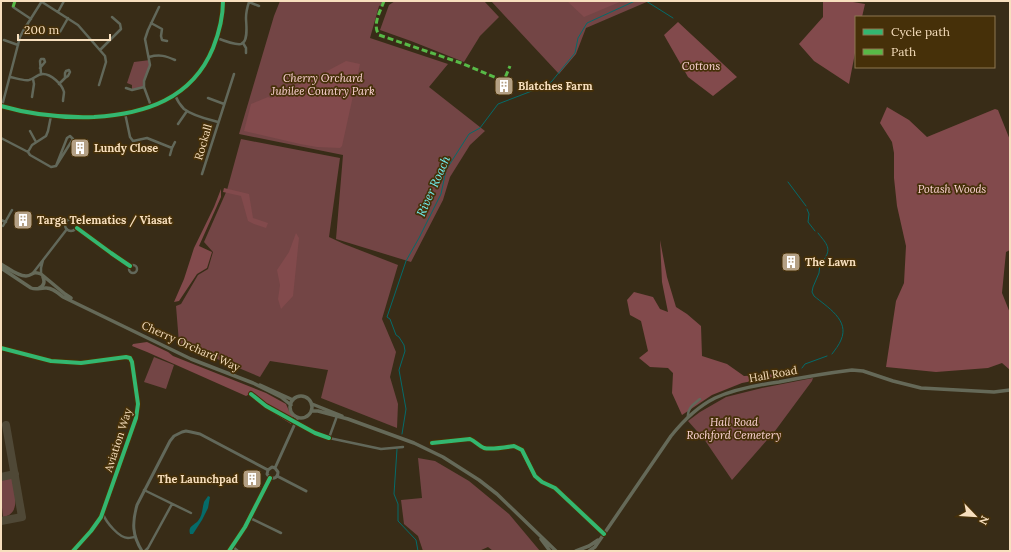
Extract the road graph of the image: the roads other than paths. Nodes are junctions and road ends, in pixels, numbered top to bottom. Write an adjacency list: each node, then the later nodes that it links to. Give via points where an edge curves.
1 (42, 1): 7 (street); 10 (street)
2 (64, 1): 7 (street)
3 (223, 1): 13 (street)
4 (259, 6): 16 (street, via 249,2 246,40)
5 (13, 7): 10 (street)
6 (159, 7): 11 (street)
7 (58, 12): 9 (street)
8 (112, 17): 18 (street, via 120,24 121,29)
9 (68, 18): 12 (street); 18 (street, via 78,25)
10 (31, 19): 17 (street)
11 (151, 23): 15 (street, via 162,29 162,40); 20 (street, via 145,41)
12 (60, 32)
13 (217, 38): 16 (street, via 236,44); 32 (street, via 199,74)
14 (4, 40): 17 (street)
15 (167, 41)
16 (243, 43): 19 (street)
17 (18, 45): 25 (street)
18 (100, 50): 29 (street, via 106,60)
19 (246, 53)
20 (149, 57): 21 (street, via 163,55); 30 (street, via 150,65)
21 (175, 60)
22 (40, 68): 23 (street)
23 (41, 74): 27 (street); 28 (street, via 50,76)
24 (234, 74): 36 (street)
25 (10, 77): 27 (street); 37 (street)
26 (65, 78): 28 (street)
27 (32, 79): 33 (street)
28 (59, 84): 35 (street, via 64,91)
29 (99, 85)
30 (144, 87): 31 (street, via 132,90); 38 (street)
31 (126, 88)
32 (175, 95): 38 (street); 39 (street, Rockall)
33 (32, 97)
34 (208, 98): 36 (street)
35 (62, 101)
36 (224, 104): 42 (street)
37 (2, 106): 41 (street)
38 (151, 107): 40 (street)
39 (188, 111): 42 (street, Rockall); 43 (street)
40 (125, 113): 41 (street, via 88,117); 48 (street, via 131,140 147,138)
41 (51, 116): 46 (street, via 47,134)
42 (218, 122): 52 (street, Rockall)
43 (178, 124)
44 (30, 131): 46 (street)
45 (1, 138): 49 (street)
46 (36, 142): 49 (street)
47 (175, 142): 48 (street)
48 (172, 148): 50 (street)
49 (28, 152): 51 (street, via 51,167)
50 (170, 154)
51 (56, 166): 51 (street, via 73,139 70,136 66,138)
52 (202, 174)
53 (12, 210): 55 (street)
54 (1, 220): 55 (street)
55 (6, 222): 56 (street)
56 (4, 226)
57 (77, 228): 58 (street, via 72,231); 58 (street, via 76,221 70,219 66,222); 61 (street)
58 (67, 229): 59 (street)
59 (44, 258): 63 (street); 65 (street)
60 (1, 264): 64 (main road, via 19,275)
61 (130, 266)
62 (1, 268): 66 (main road, Cherry Orchard Way)
63 (33, 272): 64 (main road); 65 (main road, Cherry Orchard Way)
64 (29, 275): 66 (main road)
65 (42, 275): 67 (main road, via 44,282); 68 (main road, Cherry Orchard Way)
66 (29, 287): 67 (main road, Cherry Orchard Way)
67 (38, 289): 68 (main road, Cherry Orchard Way, via 50,288)
68 (84, 306): 70 (main road, Cherry Orchard Way, via 191,359)
69 (1, 348): 94 (street, Aviation Way, via 51,361 80,363 130,358 138,404 136,418)
70 (253, 383): 74 (main road); 76 (main road, Cherry Orchard Way)
71 (1010, 390): 79 (main road, Hall Road, via 994,392 921,388 852,370 730,392)
72 (251, 394): 82 (street)
73 (700, 399): 79 (street, via 689,408)
74 (293, 400): 75 (main road, via 301,396 308,398); 76 (main road)
75 (312, 404): 77 (main road); 81 (main road)
76 (291, 405): 80 (main road, via 292,412)
77 (311, 411): 78 (main road); 80 (main road, via 304,418)
78 (337, 416): 81 (main road); 83 (street)
79 (688, 416): 98 (main road, Hall Road, via 671,436)
80 (298, 417): 82 (street)
81 (348, 419): 96 (main road, via 414,443 443,457 485,485)
82 (296, 423): 83 (street); 86 (street)
83 (329, 438): 85 (street, via 380,449)
84 (432, 443): 98 (street, via 470,439 483,448 518,447 535,476 555,488)
85 (403, 447)
86 (275, 468): 87 (street); 88 (street, via 278,470)
87 (268, 470): 89 (street); 90 (street, via 200,434 186,431 177,434 170,441)
88 (277, 476): 89 (street); 91 (street)
89 (270, 478): 95 (street)
90 (144, 490): 92 (street); 99 (street, via 134,514)
91 (306, 491)
92 (172, 504): 93 (street); 102 (street)
93 (191, 513)
94 (103, 514): 99 (street, via 115,531 129,538); 101 (street, Aviation Way)
95 (250, 518): 97 (street); 100 (street)
96 (530, 526): 105 (main road); 106 (main road)
97 (281, 533)
98 (604, 534): 107 (main road, Hall Road, via 596,542); 108 (main road, Hall Road)
99 (135, 536): 102 (street)
100 (233, 547): 103 (street); 104 (street)
101 (72, 551)
102 (144, 551)
103 (230, 551)
104 (238, 551)
105 (550, 551)
106 (556, 551)
107 (576, 551)
108 (589, 551)

